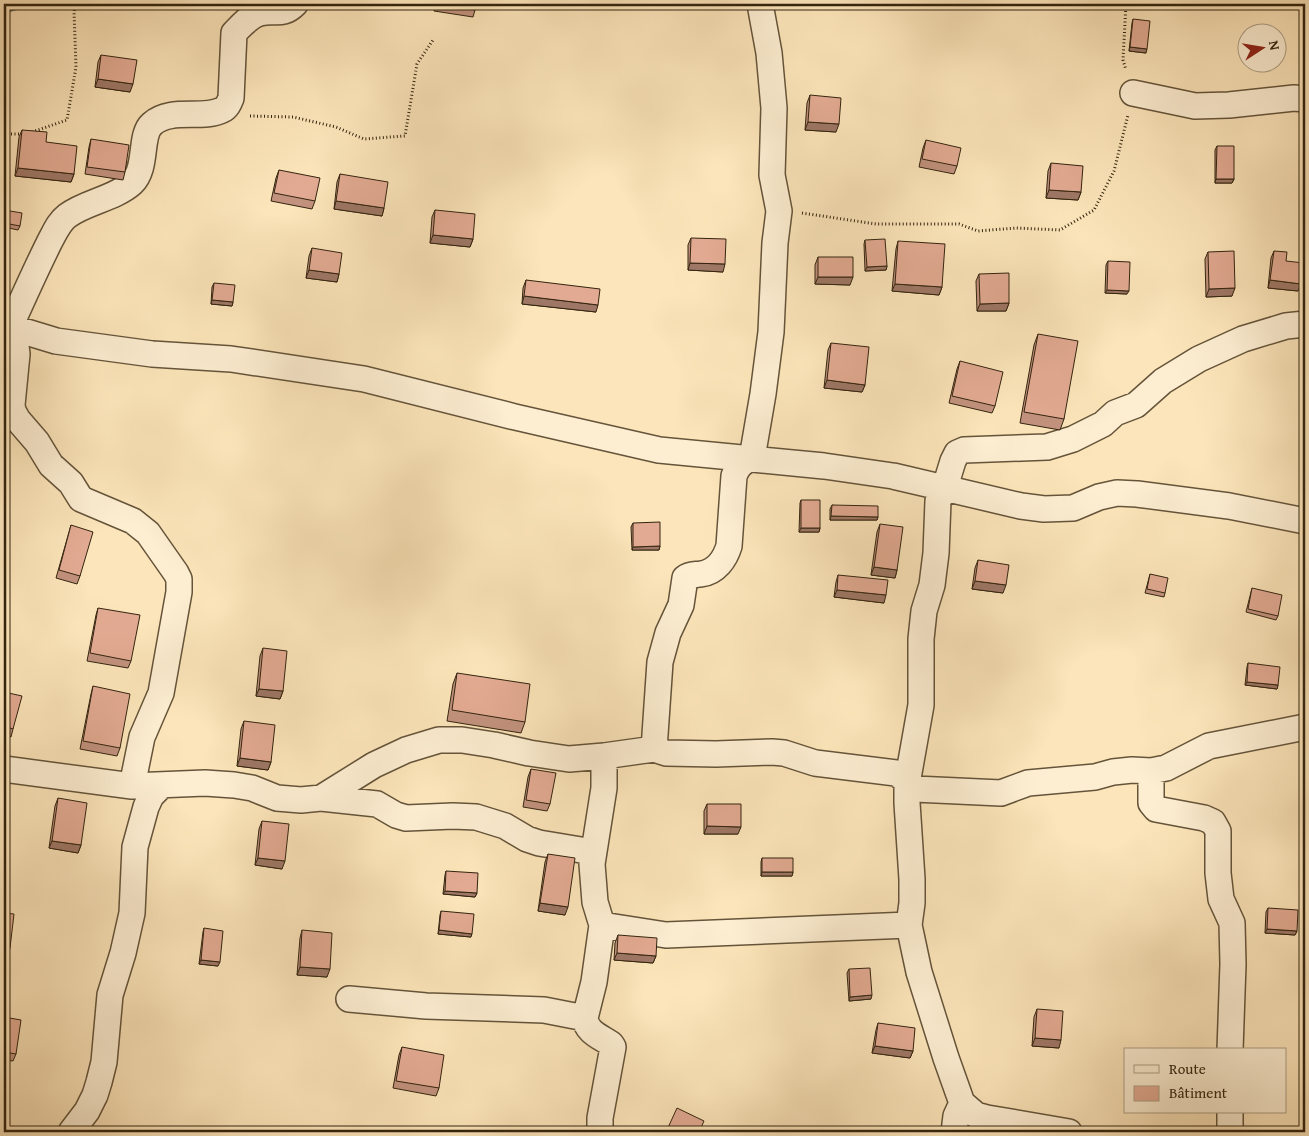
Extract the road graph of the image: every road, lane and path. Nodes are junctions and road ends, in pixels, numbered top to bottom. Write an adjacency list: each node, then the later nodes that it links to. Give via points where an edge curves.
1 (76, 4): 9 (path, via 76,67 67,120 30,133)
2 (295, 4): 8 (street, via 282,12 260,13 247,20 234,34 231,98)
3 (760, 4): 10 (street, via 769,53 774,108 772,175)
4 (1126, 4): 6 (path, via 1123,60)
5 (433, 40): 8 (path, via 417,64 405,136 364,139 336,127 293,117 242,116)
6 (1133, 93): 7 (street, via 1195,106); 10 (path, via 1114,171 1094,210 1060,230 1016,228 978,231 959,224 876,224)
7 (1305, 99)
8 (223, 110): 11 (street, via 176,115 150,125 140,172 120,191 68,215 60,223)
9 (4, 134)
10 (779, 211): 13 (street, via 771,332)
11 (7, 324): 13 (street, via 56,341 152,354 231,358 364,379 659,450); 23 (street, via 17,344 12,405 18,420 37,442 51,466 71,483 81,499 134,521 148,533 179,579 161,693 142,737)
12 (1305, 324): 14 (street, via 1286,326 1243,339 1199,359 1163,381 1136,406 1114,412 1103,424 1073,439 1047,447 960,451 952,461)
13 (752, 458): 14 (street, via 873,473); 17 (street, via 745,461 734,476 726,555 713,570 685,578 682,604 660,662)
14 (945, 487): 15 (street, via 1044,509 1073,508 1117,493 1229,506); 21 (street, via 938,501 934,577 924,611 921,640 921,705)
15 (1305, 521)
16 (1305, 727): 20 (street, via 1209,746 1166,768)
17 (654, 749): 18 (street); 21 (street, via 666,753 784,753 815,763 896,773)
18 (604, 756): 24 (street, via 569,758 462,740 439,740 374,764); 25 (street, via 604,788)
19 (4, 769): 23 (street)
20 (1151, 770): 21 (street, via 1028,783 1001,793 915,789); 30 (street, via 1151,803 1156,809 1209,820 1218,831 1221,899 1232,923)
21 (907, 784): 27 (street, via 912,879)
22 (162, 785): 23 (street); 24 (street, via 234,785 277,798); 33 (street, via 148,802 135,847 132,913 110,994 99,1082 95,1095)
23 (132, 786)
24 (321, 798): 25 (street, via 376,804 406,818 476,817 505,826 539,843)
25 (593, 852): 26 (street, via 595,902)
26 (602, 925): 27 (street, via 666,935); 29 (street)
27 (909, 925): 31 (street, via 919,972)
28 (349, 999): 29 (street, via 426,1006 544,1010)
29 (585, 1018): 34 (street, via 588,1029 613,1047)
30 (1230, 1048)
31 (962, 1103): 35 (street); 36 (street, via 976,1115)
32 (1230, 1114): 37 (street)
33 (71, 1132)
34 (600, 1132)
35 (954, 1132)
36 (1068, 1132)
37 (1230, 1132)

